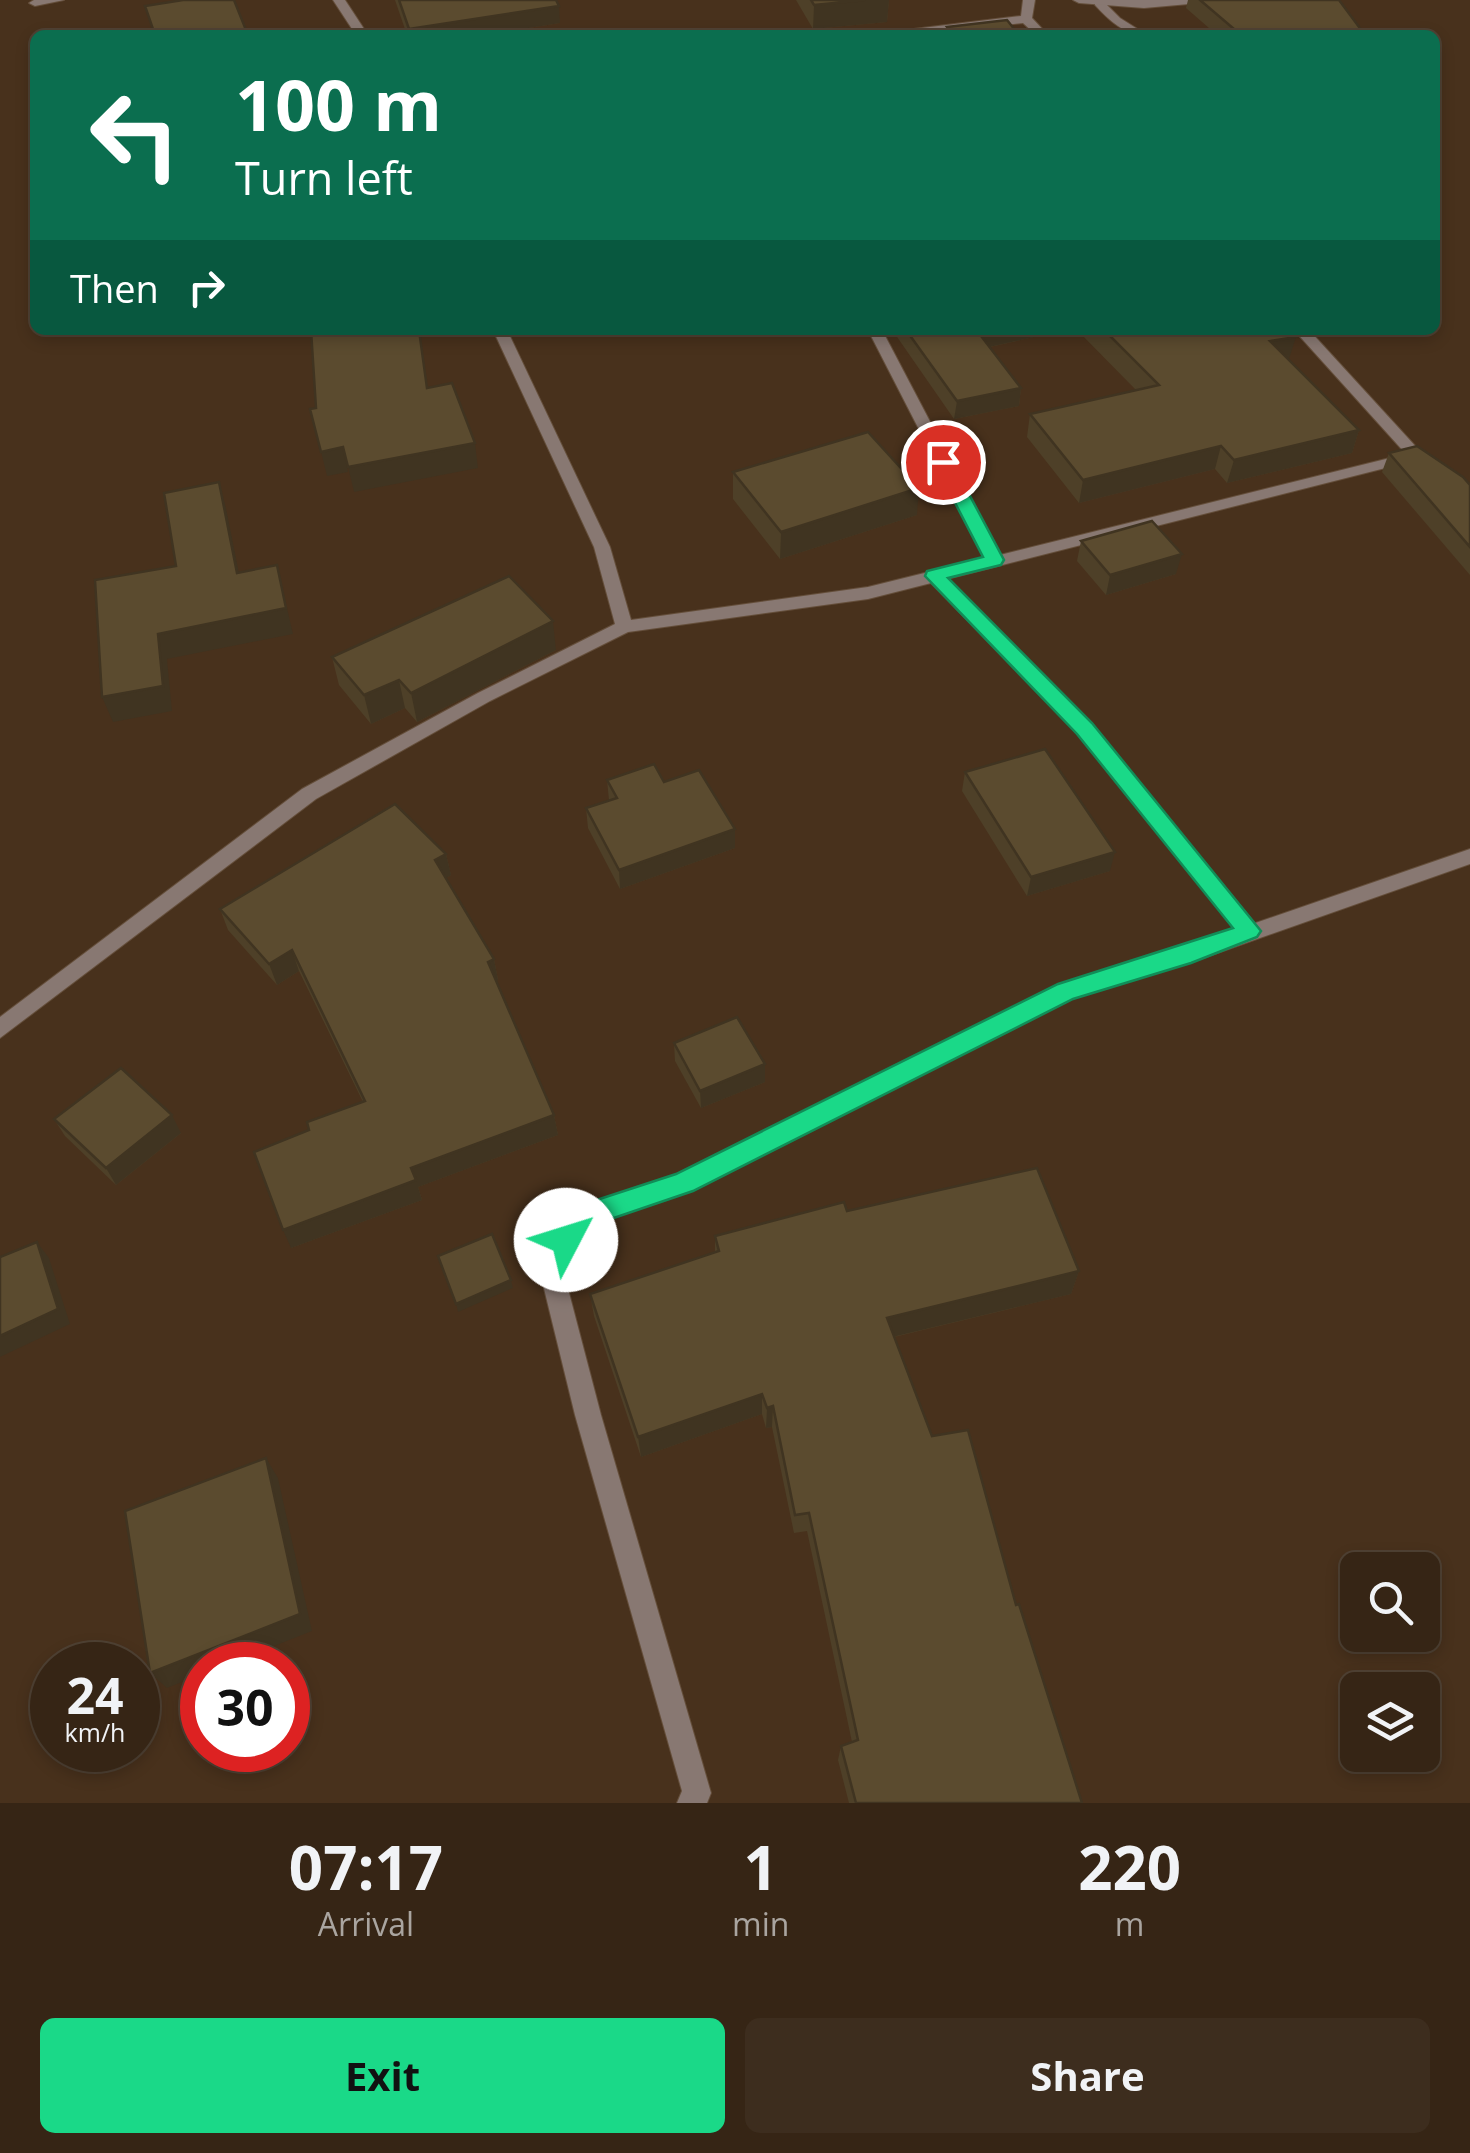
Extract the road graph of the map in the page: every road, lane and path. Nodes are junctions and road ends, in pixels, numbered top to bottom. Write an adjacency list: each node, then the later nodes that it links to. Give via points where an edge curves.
1 (58, 0): 6 (street)
2 (339, 0): 9 (street)
3 (1029, 0): 8 (street)
4 (1079, 0): 7 (street)
5 (1200, 0): 7 (street)
6 (35, 3)
7 (1099, 3): 12 (street)
8 (1026, 19): 10 (street); 11 (street)
9 (359, 30)
10 (932, 30)
11 (1037, 30)
12 (1133, 30)
13 (502, 335): 20 (street, via 602,547)
14 (878, 335): 18 (street)
15 (1305, 335): 16 (street)
16 (1414, 456): 17 (street); 18 (street)
17 (1442, 476)
18 (994, 560): 19 (street)
19 (934, 576): 20 (street, via 868,593); 22 (street, via 1084,728)
20 (624, 626): 23 (street, via 308,794)
21 (1470, 856): 22 (street)
22 (1249, 931): 24 (street, via 1066,991 684,1183 582,1217 550,1264 697,1793)
23 (0, 1028)
24 (691, 1803)

